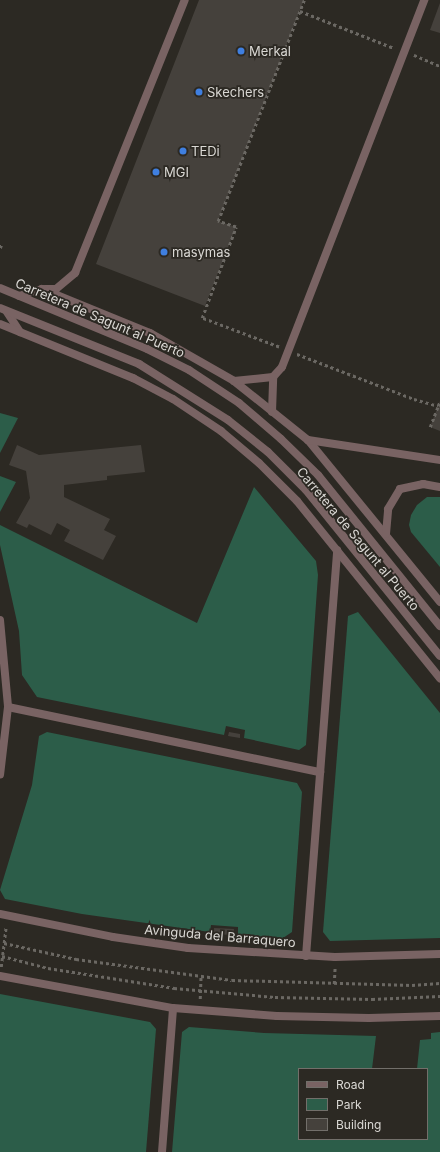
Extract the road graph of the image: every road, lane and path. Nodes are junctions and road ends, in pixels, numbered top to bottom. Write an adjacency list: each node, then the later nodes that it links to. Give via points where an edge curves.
1 (185, 0): 10 (street, via 74,273 56,289)
2 (304, 0): 4 (path)
3 (424, 0): 5 (street)
4 (300, 11): 5 (path); 15 (path, via 218,221 236,227 202,318)
5 (404, 52): 6 (path); 15 (street)
6 (440, 66)
7 (2, 243): 8 (path)
8 (0, 248)
9 (0, 288): 11 (street, Carretera de Sagunt al Puerto)
10 (42, 289): 11 (street); 17 (street, via 150,333)
11 (19, 296): 29 (street, Carretera de Sagunt al Puerto, via 146,349 189,370 239,404 281,439 318,475)
12 (4, 310): 14 (street); 30 (street, Carretera de Sagunt al Puerto, via 139,364 228,420 268,452 306,490)
13 (0, 324): 14 (street)
14 (20, 332): 26 (street, via 133,378 173,399 221,431 259,463 297,501)
15 (289, 350): 16 (street, via 282,367); 19 (path)
16 (273, 377): 17 (street); 20 (street)
17 (234, 381): 20 (street)
18 (440, 401): 19 (path)
19 (438, 406): 21 (path)
20 (272, 412): 22 (street)
21 (430, 427)
22 (308, 440): 23 (street); 25 (street)
23 (440, 460)
24 (440, 487): 25 (street, via 423,484 400,489 388,509)
25 (386, 534): 27 (street)
26 (337, 550): 31 (street); 33 (street)
27 (440, 602)
28 (0, 620): 32 (street)
29 (440, 626)
30 (440, 656)
31 (440, 678)
32 (8, 707): 33 (street); 34 (street)
33 (320, 772): 39 (street)
34 (0, 775)
35 (4, 915): 36 (path); 39 (street, Avinguda del Barraquero, via 113,937 188,948)
36 (4, 943): 38 (path); 43 (path, via 76,959)
37 (440, 954): 40 (street, Avinguda del Barraquero)
38 (2, 956): 41 (path); 46 (path, via 48,968)
39 (306, 956): 40 (street, Avinguda del Barraquero)
40 (335, 957): 45 (path)
41 (0, 971)
42 (0, 976): 48 (street)
43 (201, 976): 45 (path, via 279,983); 46 (path)
44 (440, 983): 45 (path, via 412,986)
45 (334, 984)
46 (201, 990): 47 (path, via 275,997 342,999); 49 (path)
47 (440, 996)
48 (173, 1008): 49 (street); 51 (street)
49 (200, 1010): 50 (street, via 369,1018)
50 (440, 1016)
51 (162, 1152)

